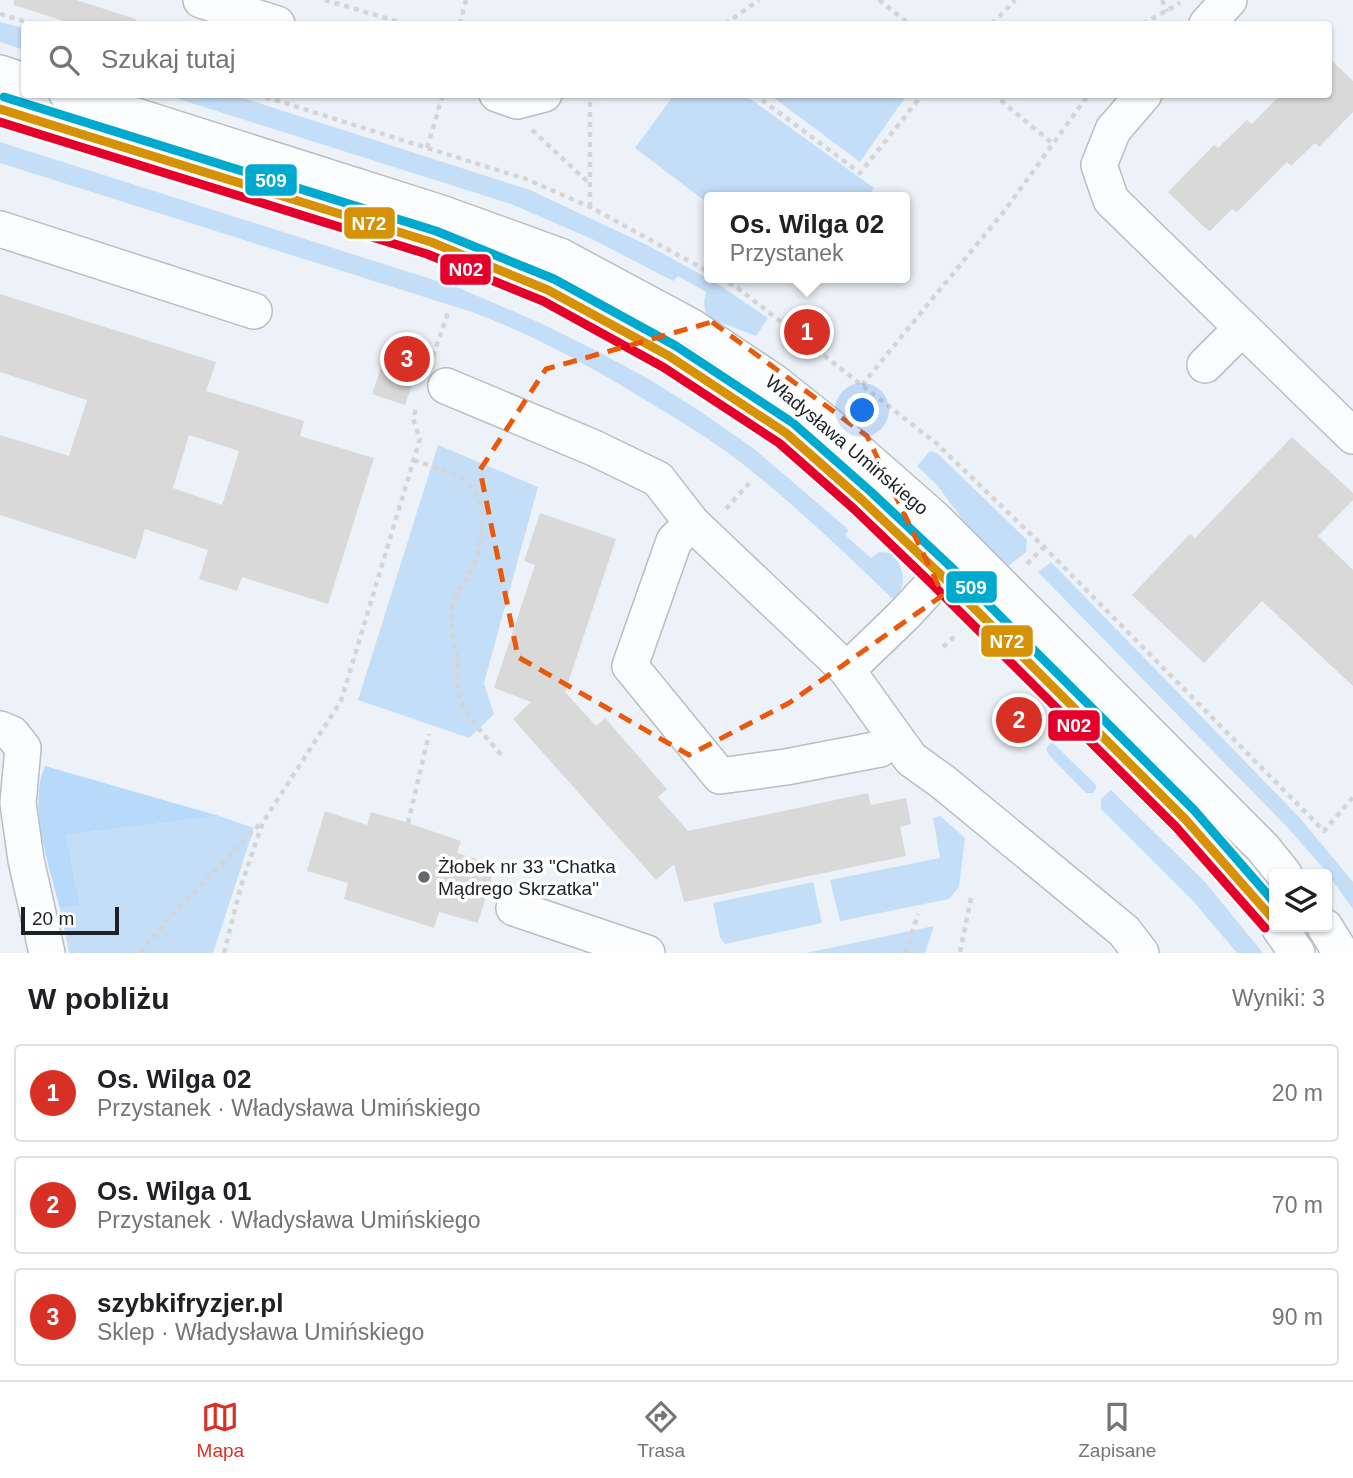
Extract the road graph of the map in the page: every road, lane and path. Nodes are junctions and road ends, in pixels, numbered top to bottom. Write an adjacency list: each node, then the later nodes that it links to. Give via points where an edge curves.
1 (201, 0): 13 (street)
2 (325, 0): 14 (path)
3 (466, 0): 15 (path)
4 (759, 0): 16 (path)
5 (879, 0): 17 (path)
6 (1015, 0): 18 (path)
7 (1162, 0): 10 (path)
8 (1183, 0): 10 (path)
9 (1230, 0): 20 (street)
10 (1167, 12): 19 (path)
11 (0, 14): 12 (path)
12 (24, 21)
13 (268, 21)
14 (397, 21)
15 (461, 21)
16 (729, 21)
17 (905, 21)
18 (995, 21)
19 (1149, 21)
20 (1210, 21)
21 (0, 73): 22 (street)
22 (21, 80)
23 (80, 98): 61 (street, Władysława Umińskiego, via 429,209 560,257 692,327 816,415 936,520)
24 (270, 98): 35 (path)
25 (442, 98): 35 (path)
26 (519, 98): 36 (path, via 533,132)
27 (590, 98): 36 (path)
28 (759, 98): 29 (path, via 860,173)
29 (920, 98)
30 (998, 98): 34 (path)
31 (1086, 98): 34 (path)
32 (1141, 98): 43 (street, via 1113,130 1099,165 1111,200)
33 (0, 109): 52 (street, Władysława Umińskiego, via 431,242 548,290 669,356 786,433)
34 (1052, 143): 46 (path, via 1005,210)
35 (427, 148): 37 (path, via 526,179)
36 (590, 184): 37 (path)
37 (590, 207): 39 (path)
38 (0, 229): 41 (street)
39 (704, 269)
40 (729, 283): 46 (path)
41 (254, 311)
42 (448, 313): 45 (path)
43 (1242, 328): 44 (street); 47 (street)
44 (1205, 365)
45 (433, 381): 48 (path, via 413,419 420,439); 51 (street, via 658,479)
46 (862, 385): 58 (path, via 946,452 1324,831)
47 (1353, 436)
48 (414, 460): 57 (path, via 460,478 479,503 478,556 453,602 451,631 462,702); 59 (path, via 341,701)
49 (751, 481): 50 (path)
50 (728, 506)
51 (692, 523): 53 (street); 56 (street, via 674,541 630,666 720,776 880,749)
52 (941, 575): 53 (street); 65 (street, Władysława Umińskiego, via 1185,819)
53 (847, 670): 56 (street)
54 (0, 729): 69 (street, via 12,734 23,748 18,803)
55 (429, 734): 60 (path)
56 (894, 737): 74 (street, via 923,770 1125,931)
57 (503, 757)
58 (1353, 797)
59 (262, 822): 70 (path); 71 (path)
60 (408, 823)
61 (1280, 869)
62 (971, 898): 68 (path)
63 (514, 908): 72 (street)
64 (918, 914): 73 (path)
65 (1269, 914)
66 (1282, 932): 75 (street)
67 (1328, 932): 76 (street)
68 (960, 952)
69 (47, 953)
70 (140, 953)
71 (224, 953)
72 (647, 953)
73 (906, 953)
74 (1141, 953)
75 (1297, 953)
76 (1341, 953)

